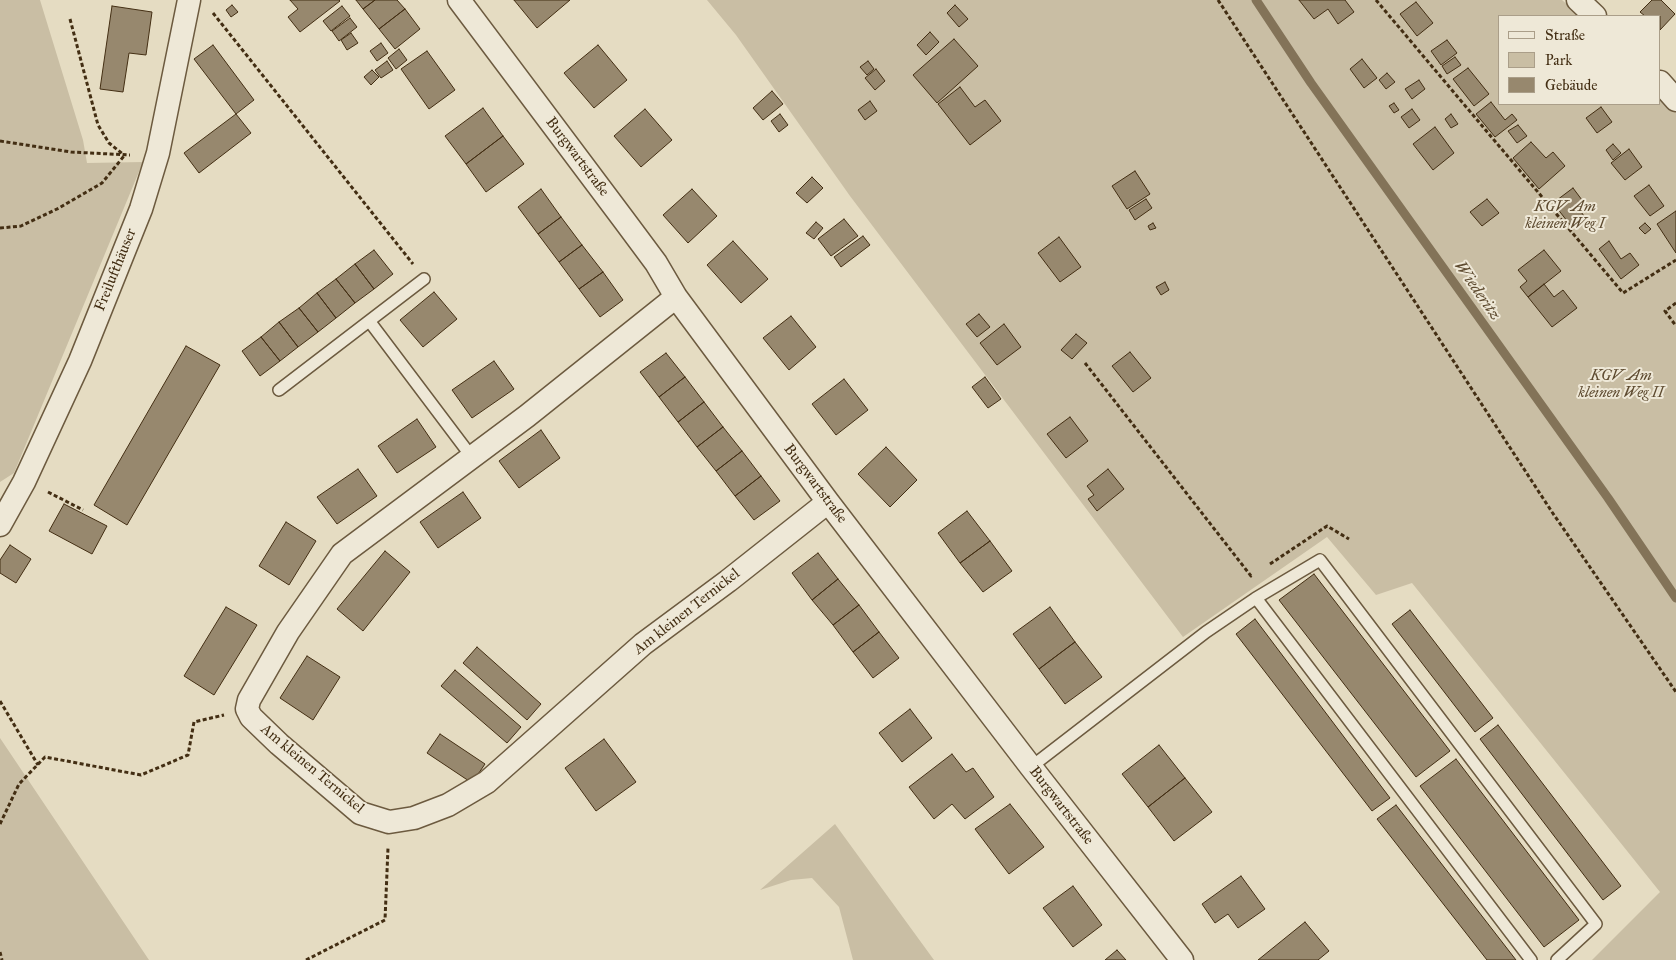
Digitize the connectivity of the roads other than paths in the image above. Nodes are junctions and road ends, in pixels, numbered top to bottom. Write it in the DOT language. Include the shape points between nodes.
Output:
graph roads {
  1 [pos="459,0"];
  2 [pos="1578,0"];
  3 [pos="199,4"];
  4 [pos="1594,15"];
  5 [pos="1661,83"];
  6 [pos="1676,100"];
  7 [pos="424,279"];
  8 [pos="676,298"];
  9 [pos="370,322"];
  10 [pos="279,390"];
  11 [pos="471,456"];
  12 [pos="828,502"];
  13 [pos="0,525"];
  14 [pos="1256,598"];
  15 [pos="1031,767"];
  16 [pos="1182,960"];
  17 [pos="1531,960"];
  18 [pos="1557,960"];
  1 -- 8 [label="street, Burgwartstraße" via="651,256"];
  2 -- 4 [label="street"];
  3 -- 13 [label="street, Freilufthäuser" via="141,209 80,361 24,482"];
  5 -- 6 [label="street"];
  7 -- 9 [label="lane"];
  8 -- 11 [label="street, Am kleinen Ternickel" via="527,416"];
  8 -- 12 [label="street, Burgwartstraße"];
  9 -- 10 [label="lane"];
  9 -- 11 [label="lane"];
  11 -- 12 [label="street, Am kleinen Ternickel" via="342,554 288,632 249,700 250,718 278,744 360,813 389,822 414,818 448,805 487,782 643,644"];
  12 -- 15 [label="street, Burgwartstraße"];
  14 -- 15 [label="lane" via="1206,632"];
  14 -- 17 [label="lane"];
  14 -- 18 [label="lane" via="1320,560 1596,924"];
  15 -- 16 [label="street, Burgwartstraße"];
}
